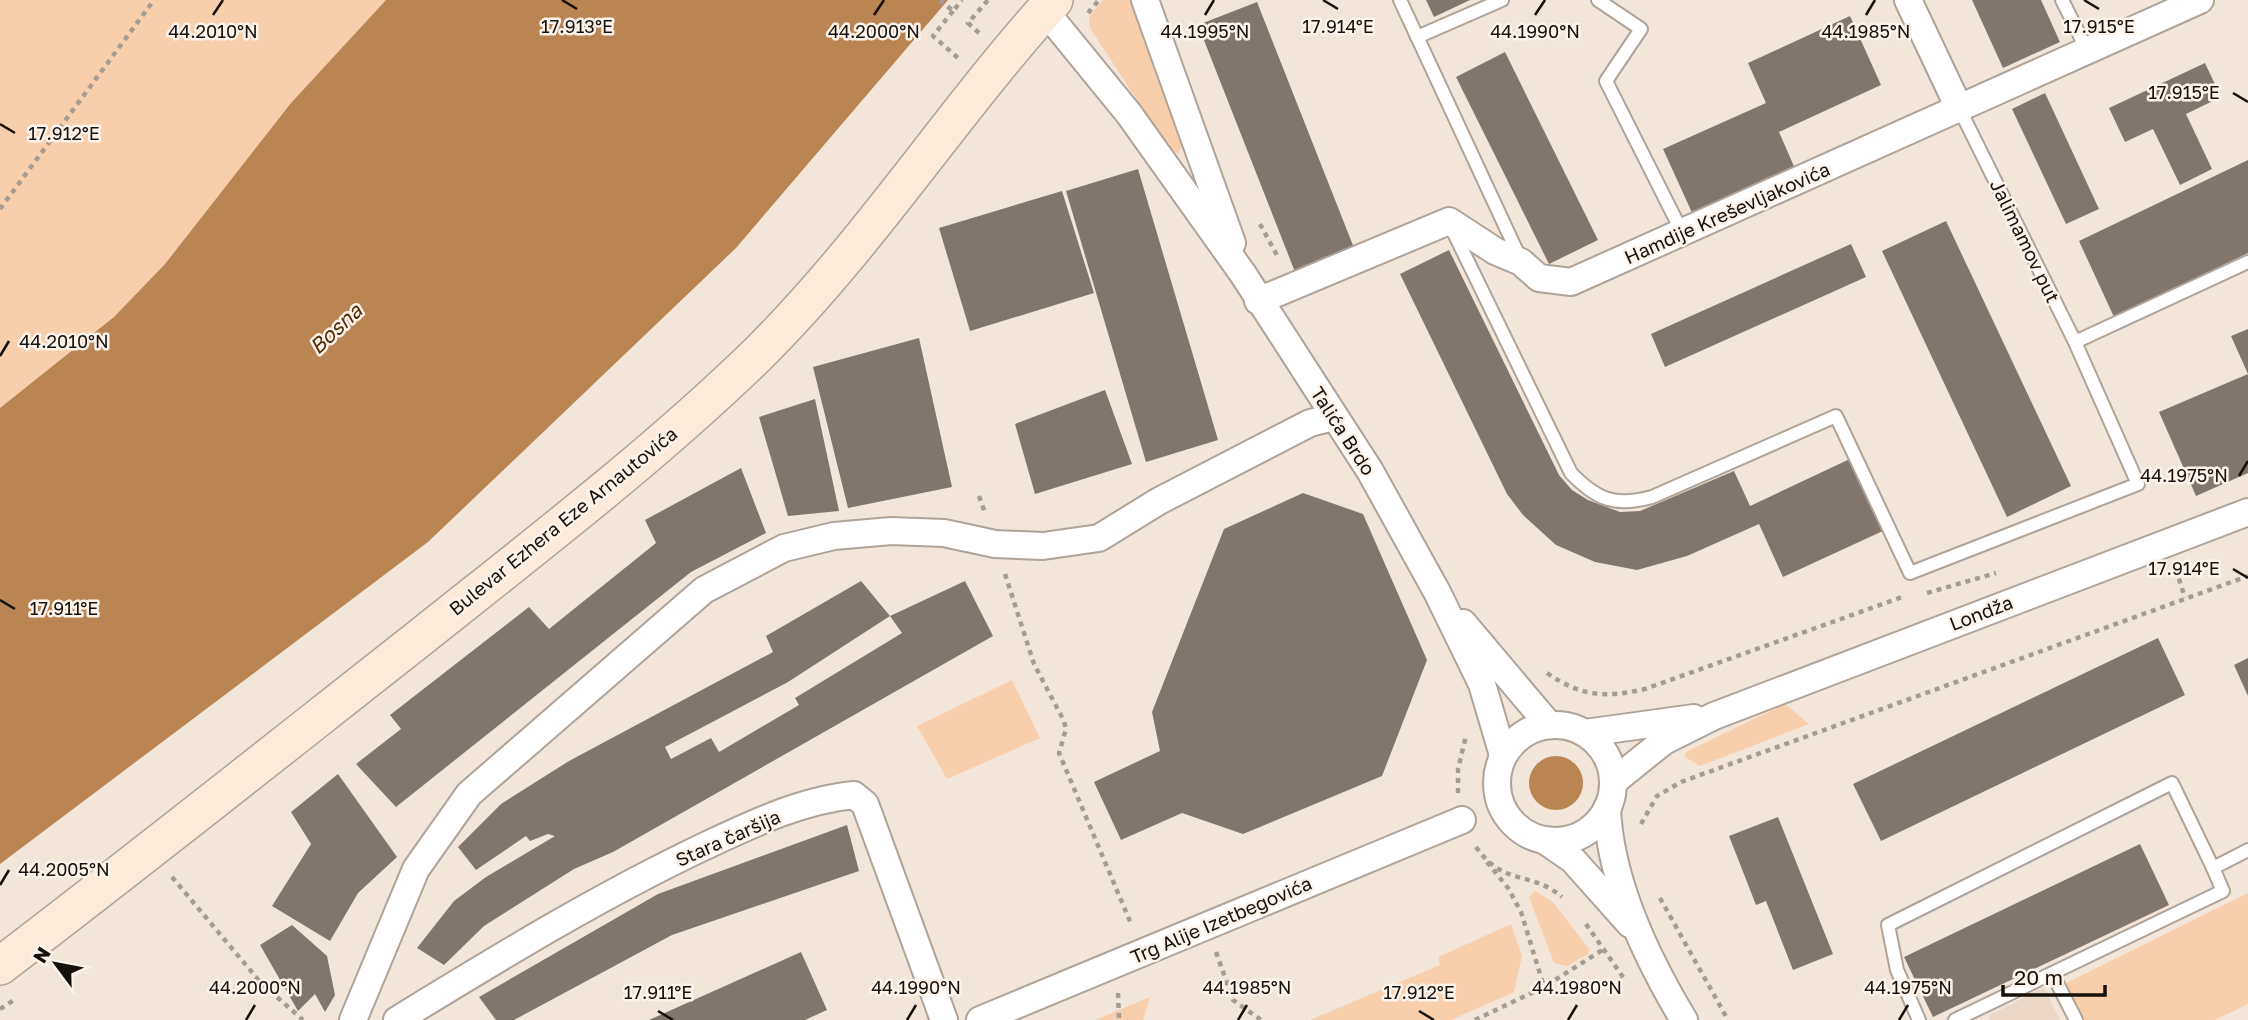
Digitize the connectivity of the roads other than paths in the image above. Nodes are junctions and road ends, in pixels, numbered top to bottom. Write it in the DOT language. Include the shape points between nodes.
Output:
graph roads {
  1 [pos="1145,0"];
  2 [pos="1400,0"];
  3 [pos="1502,0"];
  4 [pos="1598,0"];
  5 [pos="1908,0"];
  6 [pos="2062,0"];
  7 [pos="2200,0"];
  8 [pos="1050,5"];
  9 [pos="1417,37"];
  10 [pos="2087,50"];
  11 [pos="1960,110"];
  12 [pos="1449,221"];
  13 [pos="1682,232"];
  14 [pos="1521,262"];
  15 [pos="2248,262"];
  16 [pos="1244,274"];
  17 [pos="1258,301"];
  18 [pos="2075,342"];
  19 [pos="1334,417"];
  20 [pos="2248,512"];
  21 [pos="1437,592"];
  22 [pos="1714,716"];
  23 [pos="1549,725"];
  24 [pos="1585,733"];
  25 [pos="1503,755"];
  26 [pos="1613,782"];
  27 [pos="1607,808"];
  28 [pos="1462,820"];
  29 [pos="1544,840"];
  30 [pos="2248,850"];
  31 [pos="2213,868"];
  32 [pos="1640,936"];
  33 [pos="0,966"];
  34 [pos="2053,975"];
  35 [pos="352,1020"];
  36 [pos="397,1020"];
  37 [pos="944,1020"];
  38 [pos="980,1020"];
  39 [pos="1684,1020"];
  40 [pos="1919,1020"];
  41 [pos="1955,1020"];
  42 [pos="2076,1020"];
  1 -- 16 [label="street, Talića Brdo"];
  2 -- 9 [label="lane"];
  3 -- 9 [label="lane"];
  4 -- 13 [label="lane" via="1641,29 1606,81"];
  5 -- 11 [label="street, Jalimamov put"];
  6 -- 10 [label="lane"];
  7 -- 10 [label="street, Hamdije Kreševljakovića"];
  8 -- 16 [label="street, Talića Brdo"];
  8 -- 33 [label="street, Bulevar Ezhera Eze Arnautovića" via="856,247 759,353 506,570"];
  9 -- 14 [label="lane"];
  10 -- 11 [label="street, Hamdije Kreševljakovića"];
  11 -- 13 [label="street, Hamdije Kreševljakovića"];
  11 -- 18 [label="lane, Jalimamov put"];
  12 -- 14 [label="street, Hamdije Kreševljakovića"];
  12 -- 17 [label="street"];
  12 -- 18 [label="lane, Jalimamov put" via="1571,473 1587,490 1630,503 1652,497 1836,416 1910,573 2138,484"];
  13 -- 14 [label="street, Hamdije Kreševljakovića" via="1571,282 1539,278"];
  15 -- 18 [label="lane"];
  16 -- 17 [label="street, Talića Brdo"];
  17 -- 19 [label="street, Talića Brdo"];
  19 -- 21 [label="street, Talića Brdo" via="1370,471"];
  19 -- 35 [label="street" via="1310,423 1159,501 1099,538 1043,546 995,544 944,533 834,536 784,548 704,590 469,794 416,869"];
  20 -- 22 [label="street, Londža"];
  21 -- 23 [label="street, Talića Brdo"];
  21 -- 25 [label="street, Talića Brdo" via="1482,684"];
  22 -- 24 [label="street, Londža"];
  22 -- 26 [label="street, Londža" via="1664,741"];
  23 -- 24 [label="street"];
  23 -- 25 [label="street" via="1522,735"];
  24 -- 26 [label="street" via="1605,754"];
  25 -- 29 [label="street" via="1497,782 1503,808 1520,829"];
  26 -- 27 [label="street"];
  27 -- 29 [label="street" via="1581,834"];
  27 -- 32 [label="street" via="1608,841"];
  28 -- 38 [label="street, Trg Alije Izetbegovića"];
  29 -- 32 [label="street" via="1573,860"];
  30 -- 31 [label="lane"];
  31 -- 34 [label="lane" via="2223,891"];
  31 -- 40 [label="lane" via="2172,783 1888,925 1897,970"];
  32 -- 39 [label="street"];
  34 -- 41 [label="lane"];
  34 -- 42 [label="lane"];
  36 -- 37 [label="street, Stara čaršija" via="478,968 684,856 749,826 833,797 853,795 864,804"];
}
